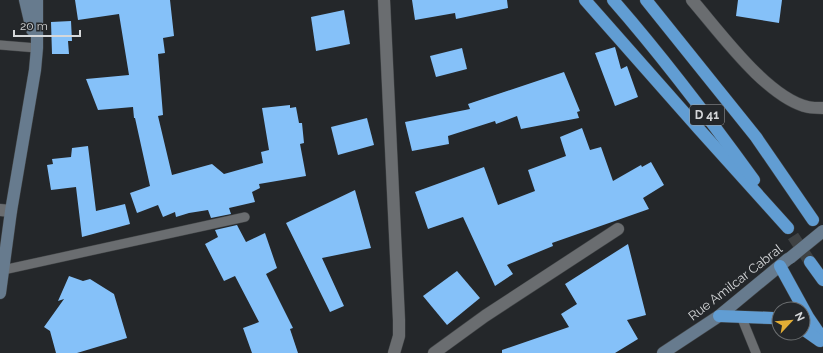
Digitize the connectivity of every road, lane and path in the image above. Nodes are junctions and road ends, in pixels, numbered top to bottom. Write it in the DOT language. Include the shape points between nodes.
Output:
graph roads {
  1 [pos="25,0"];
  2 [pos="37,0"];
  3 [pos="384,0"];
  4 [pos="585,0"];
  5 [pos="613,0"];
  6 [pos="646,0"];
  7 [pos="692,0"];
  8 [pos="0,45"];
  9 [pos="37,48"];
  10 [pos="823,108"];
  11 [pos="6,211"];
  12 [pos="245,217"];
  13 [pos="813,220"];
  14 [pos="618,229"];
  15 [pos="823,231"];
  16 [pos="810,262"];
  17 [pos="780,266"];
  18 [pos="3,270"];
  19 [pos="823,280"];
  20 [pos="0,293"];
  21 [pos="719,316"];
  22 [pos="741,316"];
  23 [pos="771,318"];
  24 [pos="811,335"];
  25 [pos="823,339"];
  26 [pos="823,343"];
  27 [pos="394,353"];
  28 [pos="434,353"];
  29 [pos="663,353"];
  30 [pos="756,353"];
  1 -- 9 [label="main road"];
  2 -- 9 [label="main road"];
  3 -- 27 [label="street" via="399,320 399,336"];
  4 -- 5 [label="highway, D 41" via="791,232 710,120 644,35"];
  6 -- 13 [label="highway, D 41" via="756,137"];
  7 -- 10 [label="street" via="773,90 807,107"];
  8 -- 9 [label="lane"];
  9 -- 11 [label="main road" via="27,117"];
  11 -- 18 [label="main road"];
  12 -- 18 [label="lane"];
  14 -- 28 [label="street" via="485,316"];
  15 -- 17 [label="main road, Rue Amilcar Cabral, bridge"];
  16 -- 19 [label="highway"];
  17 -- 21 [label="main road, Rue Amilcar Cabral"];
  17 -- 25 [label="highway"];
  18 -- 20 [label="main road"];
  21 -- 22 [label="highway"];
  21 -- 29 [label="main road, Rue Amilcar Cabral"];
  22 -- 23 [label="highway"];
  22 -- 30 [label="lane"];
  24 -- 26 [label="highway"];
}
